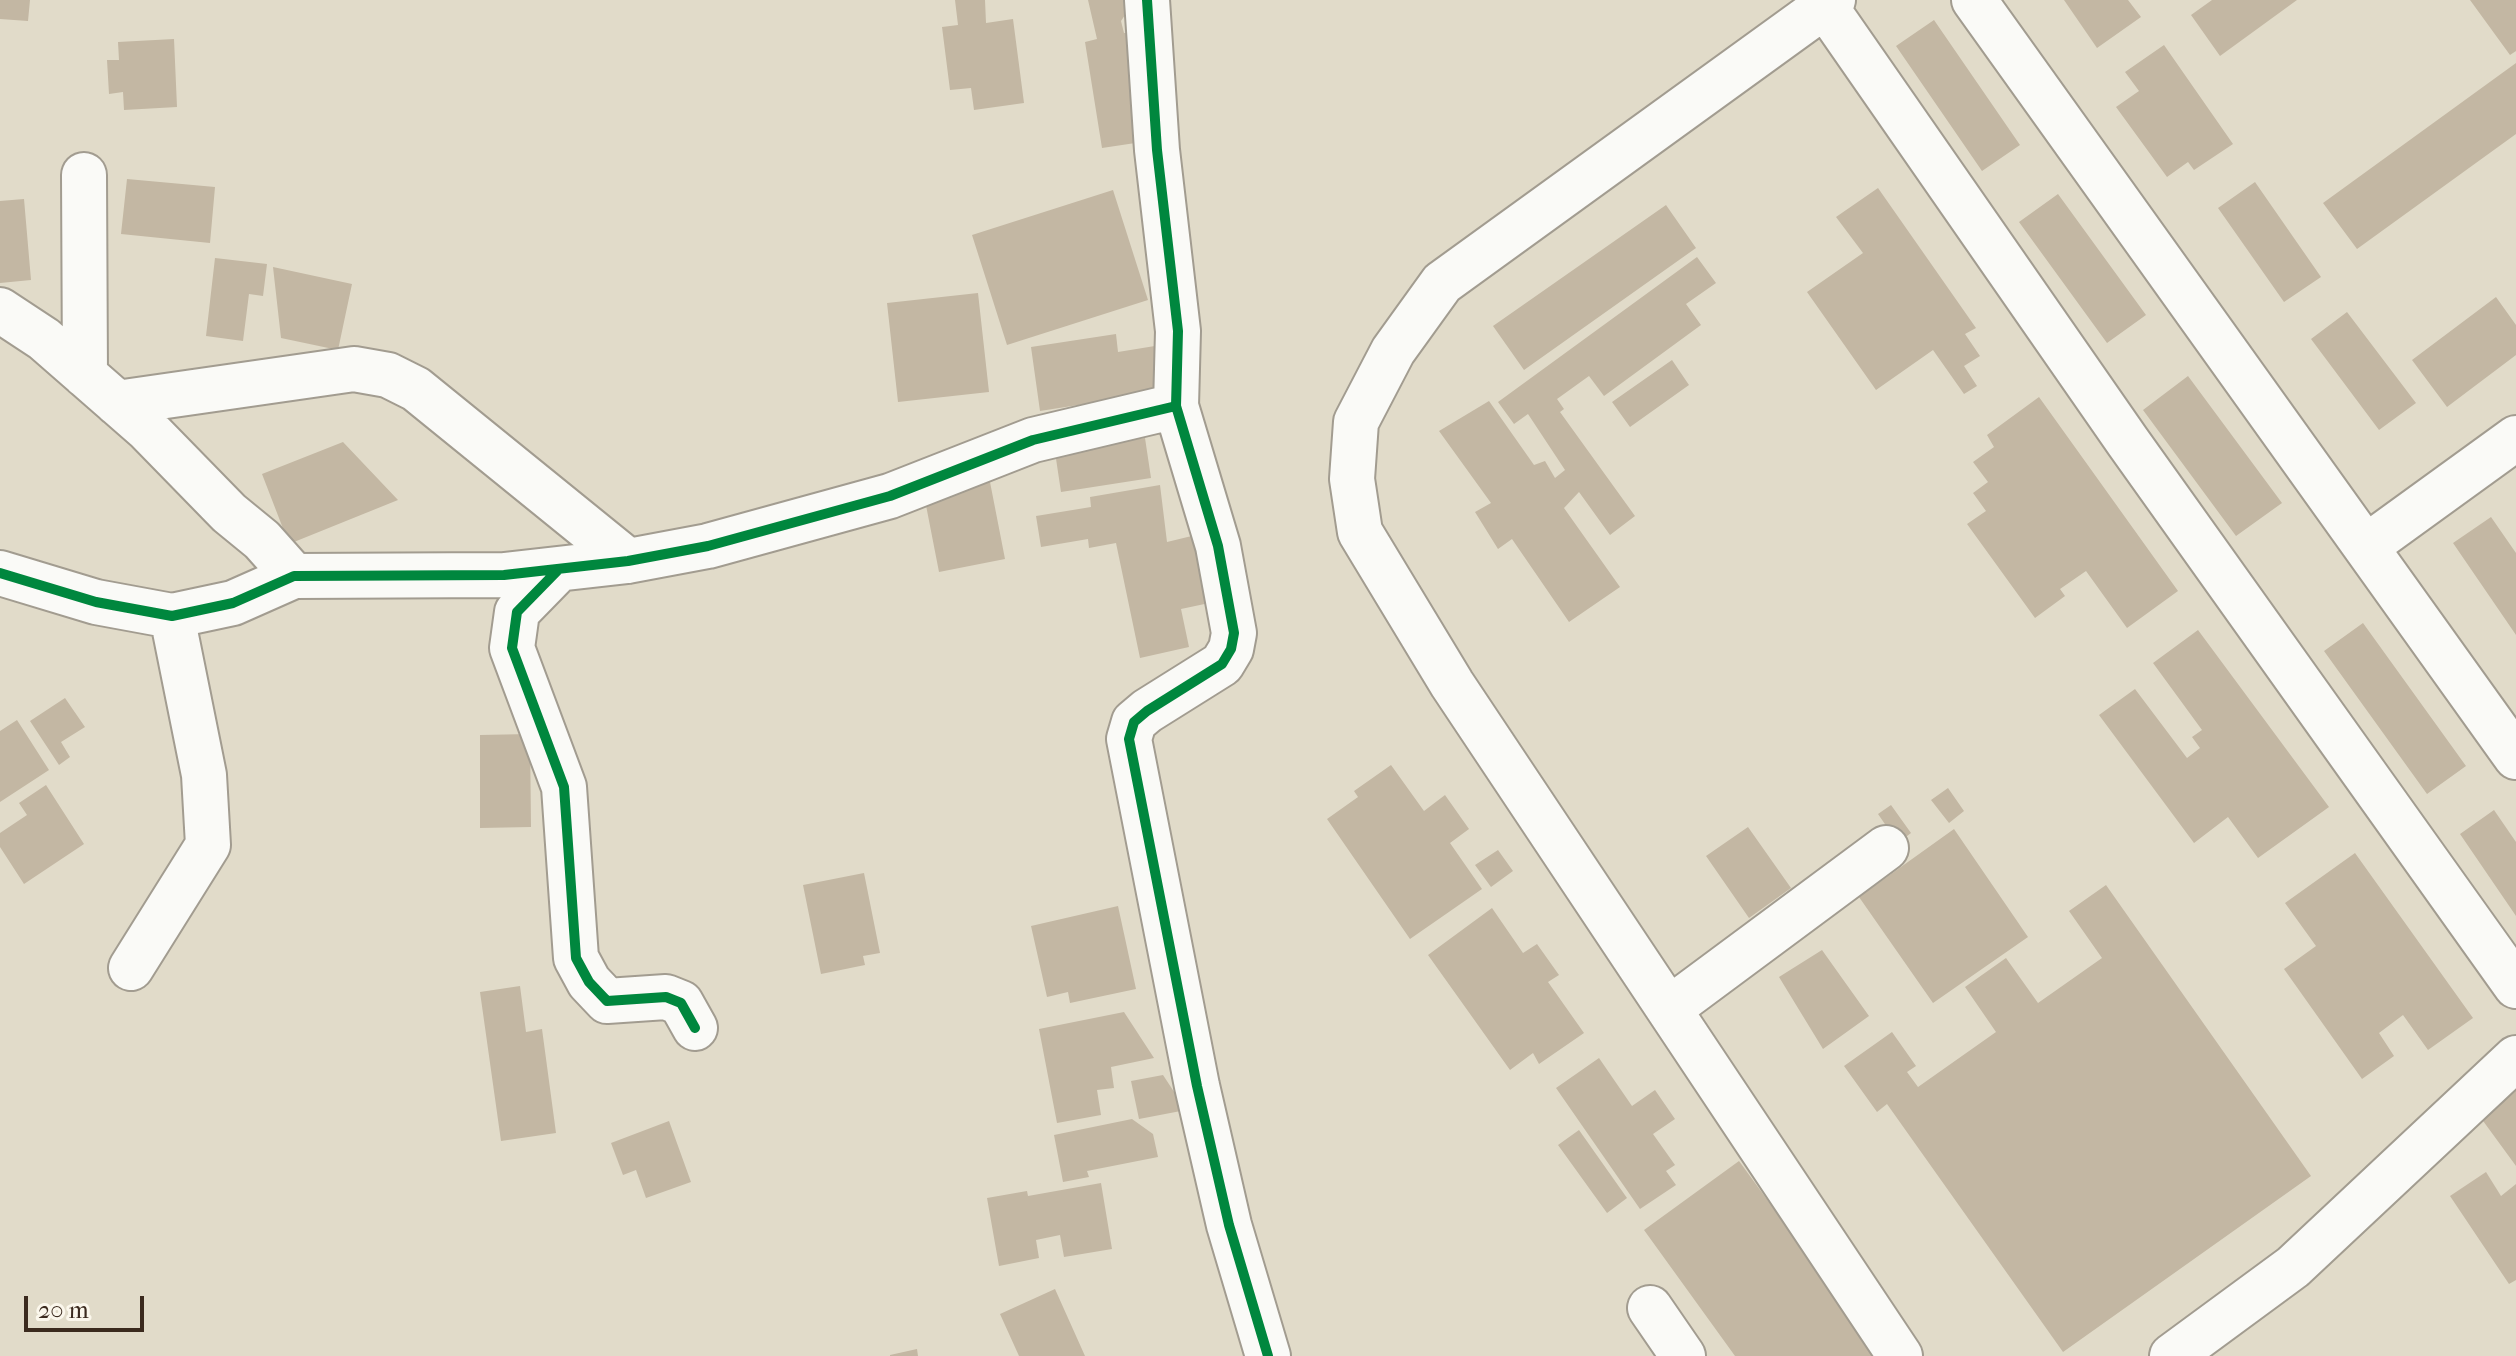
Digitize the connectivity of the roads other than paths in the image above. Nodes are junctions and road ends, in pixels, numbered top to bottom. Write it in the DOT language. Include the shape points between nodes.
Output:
graph roads {
  1 [pos="1147,0"];
  2 [pos="1974,0"];
  3 [pos="1829,3"];
  4 [pos="84,175"];
  5 [pos="0,310"];
  6 [pos="85,375"];
  7 [pos="117,403"];
  8 [pos="1176,406"];
  9 [pos="2516,438"];
  10 [pos="2367,546"];
  11 [pos="628,561"];
  12 [pos="559,569"];
  13 [pos="0,573"];
  14 [pos="294,576"];
  15 [pos="172,616"];
  16 [pos="2516,757"];
  17 [pos="1886,848"];
  18 [pos="131,968"];
  19 [pos="2516,986"];
  20 [pos="1669,1009"];
  21 [pos="695,1028"];
  22 [pos="2516,1058"];
  23 [pos="1650,1308"];
  24 [pos="1268,1356"];
  25 [pos="1683,1356"];
  26 [pos="1900,1356"];
  27 [pos="2172,1356"];
  1 -- 8 [label="street" via="1157,150 1178,331"];
  2 -- 10 [label="street"];
  3 -- 19 [label="street" via="2137,455"];
  3 -- 20 [label="street" via="1442,283 1393,351 1356,422 1352,479 1360,532 1452,684"];
  4 -- 6 [label="street"];
  5 -- 6 [label="street"];
  6 -- 7 [label="street"];
  7 -- 11 [label="street" via="354,369 388,375 416,389"];
  7 -- 14 [label="street"];
  8 -- 11 [label="street" via="1033,440 890,496 708,546"];
  8 -- 24 [label="street" via="1218,546 1234,633 1222,664 1147,711 1134,722 1129,739 1197,1086 1229,1225"];
  9 -- 10 [label="street"];
  10 -- 16 [label="street"];
  11 -- 12 [label="street"];
  12 -- 14 [label="street" via="504,575"];
  12 -- 21 [label="street" via="517,612 512,648 564,787 576,958 607,1001 666,997 681,1003"];
  13 -- 15 [label="street" via="96,602"];
  14 -- 15 [label="street" via="233,603"];
  15 -- 18 [label="street" via="204,775 208,845"];
  17 -- 20 [label="street"];
  20 -- 26 [label="street"];
  22 -- 27 [label="street" via="2293,1267"];
  23 -- 25 [label="street"];
}
